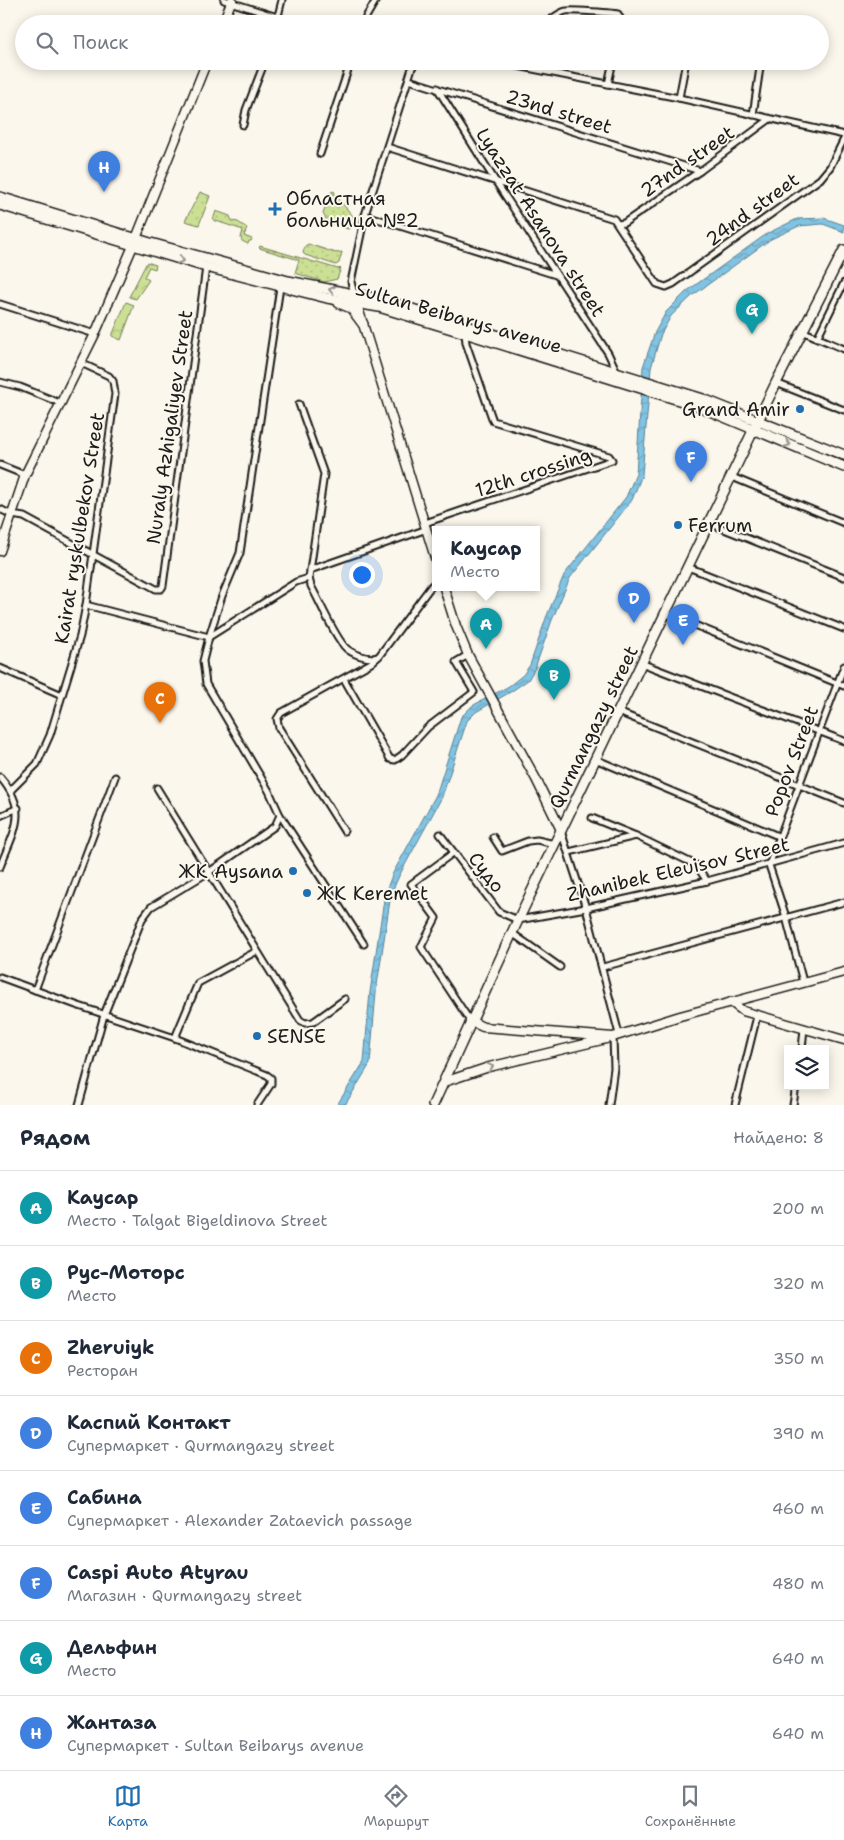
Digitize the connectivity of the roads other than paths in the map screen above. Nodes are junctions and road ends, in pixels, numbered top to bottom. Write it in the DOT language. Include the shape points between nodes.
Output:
graph roads {
  1 [pos="229,0"];
  2 [pos="282,0"];
  3 [pos="376,0"];
  4 [pos="225,15"];
  5 [pos="271,15"];
  6 [pos="282,15"];
  7 [pos="367,15"];
  8 [pos="560,15"];
  9 [pos="618,15"];
  10 [pos="203,70"];
  11 [pos="262,70"];
  12 [pos="348,70"];
  13 [pos="412,70"];
  14 [pos="549,70"];
  15 [pos="611,70"];
  16 [pos="684,70"];
  17 [pos="760,70"];
  18 [pos="409,80"];
  19 [pos="608,84"];
  20 [pos="437,88"];
  21 [pos="679,98"];
  22 [pos="753,115"];
  23 [pos="770,119"];
  24 [pos="243,125"];
  25 [pos="844,137"];
  26 [pos="387,147"];
  27 [pos="320,154"];
  28 [pos="700,171"];
  29 [pos="496,182"];
  30 [pos="0,197"];
  31 [pos="0,205"];
  32 [pos="365,215"];
  33 [pos="48,216"];
  34 [pos="618,224"];
  35 [pos="134,242"];
  36 [pos="844,250"];
  37 [pos="206,268"];
  38 [pos="557,275"];
  39 [pos="844,284"];
  40 [pos="280,288"];
  41 [pos="327,298"];
  42 [pos="355,299"];
  43 [pos="0,304"];
  44 [pos="363,324"];
  45 [pos="802,331"];
  46 [pos="466,333"];
  47 [pos="95,334"];
  48 [pos="817,338"];
  49 [pos="844,349"];
  50 [pos="81,363"];
  51 [pos="618,372"];
  52 [pos="0,382"];
  53 [pos="776,383"];
  54 [pos="60,403"];
  55 [pos="299,404"];
  56 [pos="764,409"];
  57 [pos="844,410"];
  58 [pos="745,415"];
  59 [pos="759,420"];
  60 [pos="739,424"];
  61 [pos="768,424"];
  62 [pos="754,431"];
  63 [pos="767,436"];
  64 [pos="748,444"];
  65 [pos="844,455"];
  66 [pos="0,465"];
  67 [pos="844,467"];
  68 [pos="24,475"];
  69 [pos="732,477"];
  70 [pos="0,509"];
  71 [pos="12,514"];
  72 [pos="709,523"];
  73 [pos="844,523"];
  74 [pos="426,526"];
  75 [pos="432,547"];
  76 [pos="0,552"];
  77 [pos="93,554"];
  78 [pos="688,567"];
  79 [pos="310,570"];
  80 [pos="844,577"];
  81 [pos="309,578"];
  82 [pos="432,585"];
  83 [pos="445,591"];
  84 [pos="86,605"];
  85 [pos="666,613"];
  86 [pos="844,629"];
  87 [pos="209,637"];
  88 [pos="379,656"];
  89 [pos="468,656"];
  90 [pos="642,663"];
  91 [pos="844,666"];
  92 [pos="0,668"];
  93 [pos="344,680"];
  94 [pos="837,683"];
  95 [pos="844,686"];
  96 [pos="62,695"];
  97 [pos="618,712"];
  98 [pos="818,731"];
  99 [pos="844,741"];
  100 [pos="595,759"];
  101 [pos="115,776"];
  102 [pos="0,777"];
  103 [pos="798,784"];
  104 [pos="157,788"];
  105 [pos="11,790"];
  106 [pos="844,803"];
  107 [pos="18,808"];
  108 [pos="280,815"];
  109 [pos="0,816"];
  110 [pos="592,818"];
  111 [pos="561,830"];
  112 [pos="344,831"];
  113 [pos="440,834"];
  114 [pos="636,836"];
  115 [pos="778,836"];
  116 [pos="493,837"];
  117 [pos="844,843"];
  118 [pos="555,844"];
  119 [pos="569,852"];
  120 [pos="453,853"];
  121 [pos="768,865"];
  122 [pos="0,868"];
  123 [pos="210,872"];
  124 [pos="707,881"];
  125 [pos="844,902"];
  126 [pos="586,908"];
  127 [pos="786,917"];
  128 [pos="518,920"];
  129 [pos="512,933"];
  130 [pos="364,944"];
  131 [pos="257,950"];
  132 [pos="560,967"];
  133 [pos="603,967"];
  134 [pos="844,972"];
  135 [pos="0,977"];
  136 [pos="803,982"];
  137 [pos="35,990"];
  138 [pos="345,999"];
  139 [pos="731,1002"];
  140 [pos="104,1014"];
  141 [pos="757,1016"];
  142 [pos="470,1021"];
  143 [pos="804,1028"];
  144 [pos="616,1036"];
  145 [pos="175,1038"];
  146 [pos="844,1040"];
  147 [pos="802,1045"];
  148 [pos="444,1082"];
  149 [pos="795,1090"];
  150 [pos="79,1105"];
  151 [pos="257,1105"];
  152 [pos="432,1105"];
  153 [pos="609,1105"];
  154 [pos="735,1105"];
  155 [pos="793,1105"];
  1 -- 4 [label="street"];
  1 -- 5 [label="street"];
  2 -- 6 [label="street"];
  3 -- 7 [label="street"];
  8 -- 9 [label="street" via="566,11 615,12"];
  10 -- 35 [label="street"];
  11 -- 24 [label="street"];
  12 -- 27 [label="street"];
  13 -- 18 [label="street"];
  14 -- 19 [label="street"];
  15 -- 19 [label="street"];
  16 -- 21 [label="street"];
  17 -- 22 [label="street"];
  18 -- 20 [label="street, 23nd street"];
  18 -- 26 [label="street"];
  19 -- 21 [label="street"];
  20 -- 28 [label="street, 23nd street"];
  20 -- 29 [label="street, Lyazzat Asanova street"];
  21 -- 22 [label="street"];
  22 -- 23 [label="street"];
  23 -- 25 [label="street"];
  23 -- 28 [label="street, 27nd street"];
  25 -- 34 [label="street, 24nd street" via="820,179 666,287 657,284"];
  26 -- 29 [label="street"];
  26 -- 32 [label="street"];
  28 -- 34 [label="street, 27nd street"];
  29 -- 34 [label="street" via="614,219"];
  29 -- 38 [label="street, Lyazzat Asanova street"];
  30 -- 33 [label="main road, Sultan Beibarys avenue"];
  31 -- 33 [label="main road, Sultan Beibarys avenue"];
  32 -- 38 [label="street"];
  32 -- 42 [label="street" via="351,282"];
  33 -- 35 [label="main road, Sultan Beibarys avenue"];
  35 -- 37 [label="main road, Sultan Beibarys avenue, one-way"];
  42 -- 35 [label="main road, Sultan Beibarys avenue, one-way"];
  35 -- 47 [label="street"];
  36 -- 45 [label="main road, Qurmangazy street"];
  37 -- 40 [label="main road, Sultan Beibarys avenue"];
  37 -- 77 [label="street, Nuraly Azhigaliyev Street" via="161,589"];
  38 -- 51 [label="street, Lyazzat Asanova street"];
  39 -- 48 [label="street"];
  40 -- 41 [label="main road, Sultan Beibarys avenue"];
  40 -- 87 [label="street" via="240,553"];
  41 -- 42 [label="main road, Sultan Beibarys avenue"];
  41 -- 44 [label="main road" via="351,308"];
  42 -- 44 [label="street"];
  42 -- 46 [label="main road, Sultan Beibarys avenue"];
  42 -- 51 [label="main road, Sultan Beibarys avenue" via="383,300"];
  43 -- 47 [label="street"];
  44 -- 74 [label="street"];
  45 -- 48 [label="street"];
  45 -- 53 [label="main road, Qurmangazy street"];
  46 -- 60 [label="main road, Sultan Beibarys avenue" via="698,406"];
  46 -- 74 [label="street, 12th crossing" via="466,343 493,421 609,456 612,460"];
  47 -- 50 [label="street"];
  48 -- 49 [label="street"];
  50 -- 54 [label="street"];
  50 -- 77 [label="street, Kairat ryskulbekov Street" via="109,376 115,394"];
  51 -- 58 [label="main road, Sultan Beibarys avenue"];
  52 -- 54 [label="street"];
  53 -- 56 [label="main road, Qurmangazy street"];
  53 -- 57 [label="street"];
  54 -- 68 [label="street"];
  55 -- 79 [label="street" via="324,474"];
  56 -- 58 [label="main road" via="756,415"];
  56 -- 59 [label="main road, Qurmangazy street"];
  56 -- 61 [label="main road"];
  58 -- 59 [label="main road, Sultan Beibarys avenue"];
  59 -- 61 [label="main road, Sultan Beibarys avenue"];
  59 -- 62 [label="main road, Qurmangazy street"];
  60 -- 62 [label="main road, Sultan Beibarys avenue"];
  60 -- 64 [label="main road" via="747,434"];
  61 -- 65 [label="main road, Sultan Beibarys avenue"];
  62 -- 63 [label="main road, Sultan Beibarys avenue"];
  62 -- 64 [label="main road, Qurmangazy street"];
  63 -- 64 [label="main road" via="756,436"];
  63 -- 67 [label="main road, Sultan Beibarys avenue, one-way"];
  64 -- 69 [label="main road, Qurmangazy street"];
  66 -- 68 [label="street"];
  68 -- 71 [label="street"];
  69 -- 72 [label="main road, Qurmangazy street"];
  69 -- 73 [label="street"];
  70 -- 71 [label="street"];
  71 -- 76 [label="street"];
  71 -- 77 [label="street" via="24,517"];
  72 -- 78 [label="main road, Qurmangazy street"];
  72 -- 80 [label="street"];
  74 -- 75 [label="street"];
  74 -- 79 [label="street"];
  77 -- 84 [label="street, Kairat ryskulbekov Street"];
  78 -- 85 [label="main road, Qurmangazy street"];
  78 -- 86 [label="street"];
  79 -- 81 [label="street"];
  81 -- 87 [label="street" via="296,582"];
  81 -- 88 [label="street" via="347,650 372,659"];
  82 -- 88 [label="street"];
  83 -- 89 [label="street"];
  84 -- 87 [label="street"];
  84 -- 96 [label="street, Kairat ryskulbekov Street"];
  85 -- 90 [label="main road, Qurmangazy street"];
  85 -- 94 [label="street"];
  87 -- 108 [label="street" via="203,662 206,684"];
  88 -- 93 [label="street"];
  89 -- 93 [label="street" via="456,662 474,692 428,727 395,760 390,759"];
  89 -- 111 [label="street"];
  90 -- 97 [label="main road, Qurmangazy street"];
  90 -- 98 [label="street"];
  91 -- 94 [label="street, Popov Street"];
  92 -- 96 [label="street"];
  93 -- 112 [label="street" via="281,713 277,719 278,728"];
  94 -- 95 [label="street"];
  94 -- 98 [label="street, Popov Street"];
  96 -- 105 [label="street, Kairat ryskulbekov Street" via="37,764"];
  97 -- 100 [label="main road, Qurmangazy street"];
  97 -- 103 [label="street"];
  98 -- 99 [label="street"];
  98 -- 103 [label="street, Popov Street"];
  100 -- 111 [label="main road, Qurmangazy street"];
  100 -- 115 [label="street"];
  101 -- 137 [label="street"];
  102 -- 105 [label="street"];
  103 -- 106 [label="street"];
  103 -- 115 [label="street, Popov Street"];
  104 -- 123 [label="street"];
  105 -- 107 [label="street"];
  107 -- 109 [label="street"];
  107 -- 122 [label="street" via="18,819"];
  108 -- 123 [label="street" via="276,826"];
  108 -- 130 [label="street"];
  110 -- 114 [label="street"];
  111 -- 118 [label="main road, Qurmangazy street"];
  111 -- 119 [label="street"];
  113 -- 120 [label="street, Судо"];
  114 -- 119 [label="street"];
  114 -- 124 [label="street" via="696,865"];
  115 -- 121 [label="street, Popov Street"];
  116 -- 118 [label="street" via="502,851 528,841"];
  117 -- 121 [label="street, Zhanibek Eleuisov Street"];
  118 -- 128 [label="main road, Qurmangazy street"];
  119 -- 126 [label="street"];
  120 -- 128 [label="street, Судо" via="499,912"];
  120 -- 142 [label="street" via="411,884 436,918 421,947"];
  121 -- 124 [label="street, Zhanibek Eleuisov Street"];
  121 -- 127 [label="street"];
  123 -- 131 [label="street"];
  123 -- 140 [label="street" via="151,908 142,919"];
  124 -- 126 [label="street, Zhanibek Eleuisov Street"];
  125 -- 127 [label="street"];
  126 -- 128 [label="street, Zhanibek Eleuisov Street"];
  126 -- 133 [label="street"];
  127 -- 133 [label="street"];
  127 -- 136 [label="street"];
  128 -- 129 [label="main road, Qurmangazy street"];
  129 -- 132 [label="street"];
  129 -- 142 [label="main road, Qurmangazy street"];
  131 -- 138 [label="street" via="300,1020 305,1023 313,1022"];
  131 -- 145 [label="street" via="198,983"];
  133 -- 144 [label="street"];
  134 -- 136 [label="street"];
  135 -- 137 [label="street"];
  136 -- 139 [label="street"];
  137 -- 140 [label="street"];
  139 -- 141 [label="street"];
  139 -- 144 [label="street"];
  140 -- 145 [label="street"];
  140 -- 150 [label="street"];
  141 -- 143 [label="street"];
  141 -- 154 [label="street"];
  142 -- 144 [label="street" via="483,1027"];
  142 -- 148 [label="main road, Qurmangazy street"];
  143 -- 146 [label="street"];
  143 -- 147 [label="street"];
  148 -- 144 [label="street, one-way" via="489,1067"];
  144 -- 153 [label="street"];
  145 -- 151 [label="street" via="268,1075 271,1084"];
  148 -- 152 [label="main road, Qurmangazy street"];
  149 -- 155 [label="street"];
}
